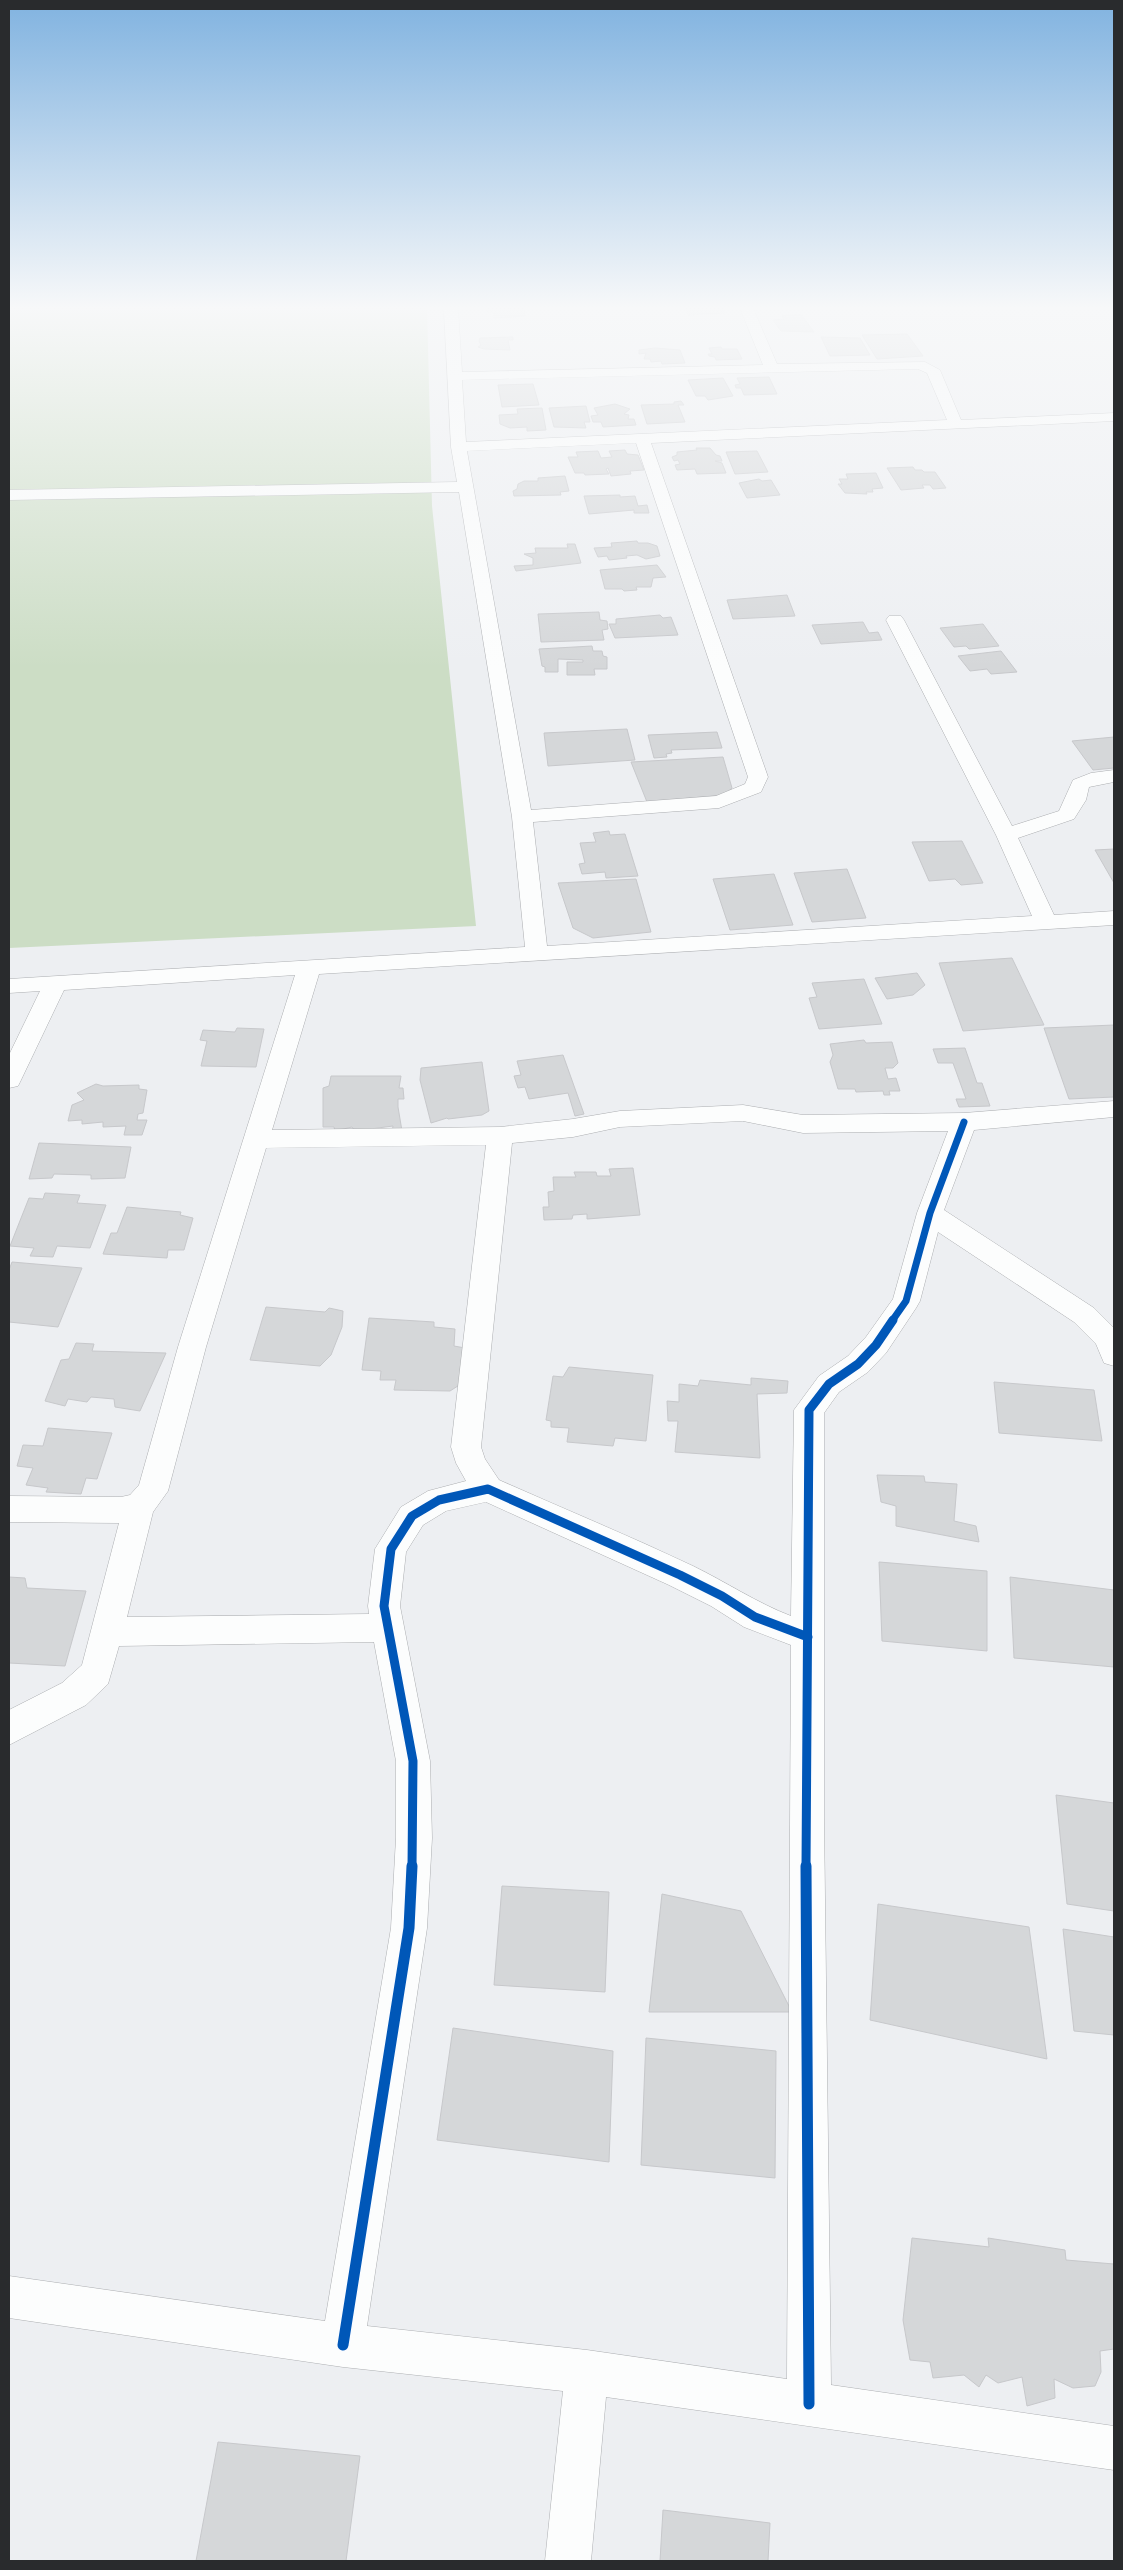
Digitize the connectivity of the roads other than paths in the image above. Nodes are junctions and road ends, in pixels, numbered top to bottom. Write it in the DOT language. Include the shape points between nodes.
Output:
graph roads {
  1 [pos="458,428"];
  2 [pos="868,428"];
  3 [pos="642,438"];
  4 [pos="459,448"];
  5 [pos="466,487"];
  6 [pos="9,495"];
  7 [pos="895,620"];
  8 [pos="1114,776"];
  9 [pos="522,817"];
  10 [pos="1006,835"];
  11 [pos="1114,918"];
  12 [pos="1046,922"];
  13 [pos="537,954"];
  14 [pos="309,968"];
  15 [pos="55,984"];
  16 [pos="9,986"];
  17 [pos="9,1080"];
  18 [pos="1114,1109"];
  19 [pos="964,1122"];
  20 [pos="500,1136"];
  21 [pos="256,1139"];
  22 [pos="930,1213"];
  23 [pos="1114,1355"];
  24 [pos="488,1489"];
  25 [pos="140,1506"];
  26 [pos="9,1509"];
  27 [pos="388,1628"];
  28 [pos="108,1632"];
  29 [pos="808,1637"];
  30 [pos="9,1729"];
  31 [pos="9,2297"];
  32 [pos="343,2345"];
  33 [pos="587,2372"];
  34 [pos="809,2404"];
  35 [pos="1114,2448"];
  36 [pos="568,2561"];
  1 -- 4 [label="street"];
  2 -- 3 [label="street"];
  3 -- 4 [label="street"];
  3 -- 9 [label="street" via="758,777 754,788 719,802"];
  4 -- 5 [label="street"];
  5 -- 6 [label="street"];
  5 -- 9 [label="street"];
  7 -- 10 [label="street"];
  8 -- 10 [label="street" via="1080,784 1067,815"];
  9 -- 13 [label="street"];
  10 -- 12 [label="street"];
  11 -- 12 [label="street"];
  12 -- 13 [label="street"];
  13 -- 14 [label="street"];
  14 -- 15 [label="street"];
  14 -- 21 [label="street"];
  15 -- 16 [label="street"];
  15 -- 17 [label="street"];
  18 -- 19 [label="street"];
  19 -- 20 [label="street" via="803,1124 742,1113 620,1119"];
  19 -- 22 [label="street"];
  20 -- 21 [label="street"];
  20 -- 24 [label="street" via="466,1446 471,1463"];
  21 -- 25 [label="street" via="192,1347 153,1491"];
  22 -- 23 [label="street" via="1084,1315 1108,1339"];
  22 -- 29 [label="street" via="906,1302 876,1345 858,1364 829,1384 809,1410"];
  24 -- 27 [label="street" via="439,1500 412,1516 392,1549 384,1606"];
  24 -- 29 [label="street" via="680,1575 755,1617"];
  25 -- 26 [label="street" via="121,1510"];
  25 -- 28 [label="street"];
  27 -- 28 [label="street"];
  27 -- 32 [label="street" via="413,1760 414,1838 408,1928"];
  28 -- 30 [label="street" via="96,1673 74,1694"];
  29 -- 34 [label="street"];
  31 -- 32 [label="street"];
  32 -- 33 [label="street"];
  33 -- 34 [label="street"];
  33 -- 36 [label="street"];
  34 -- 35 [label="street"];
}
